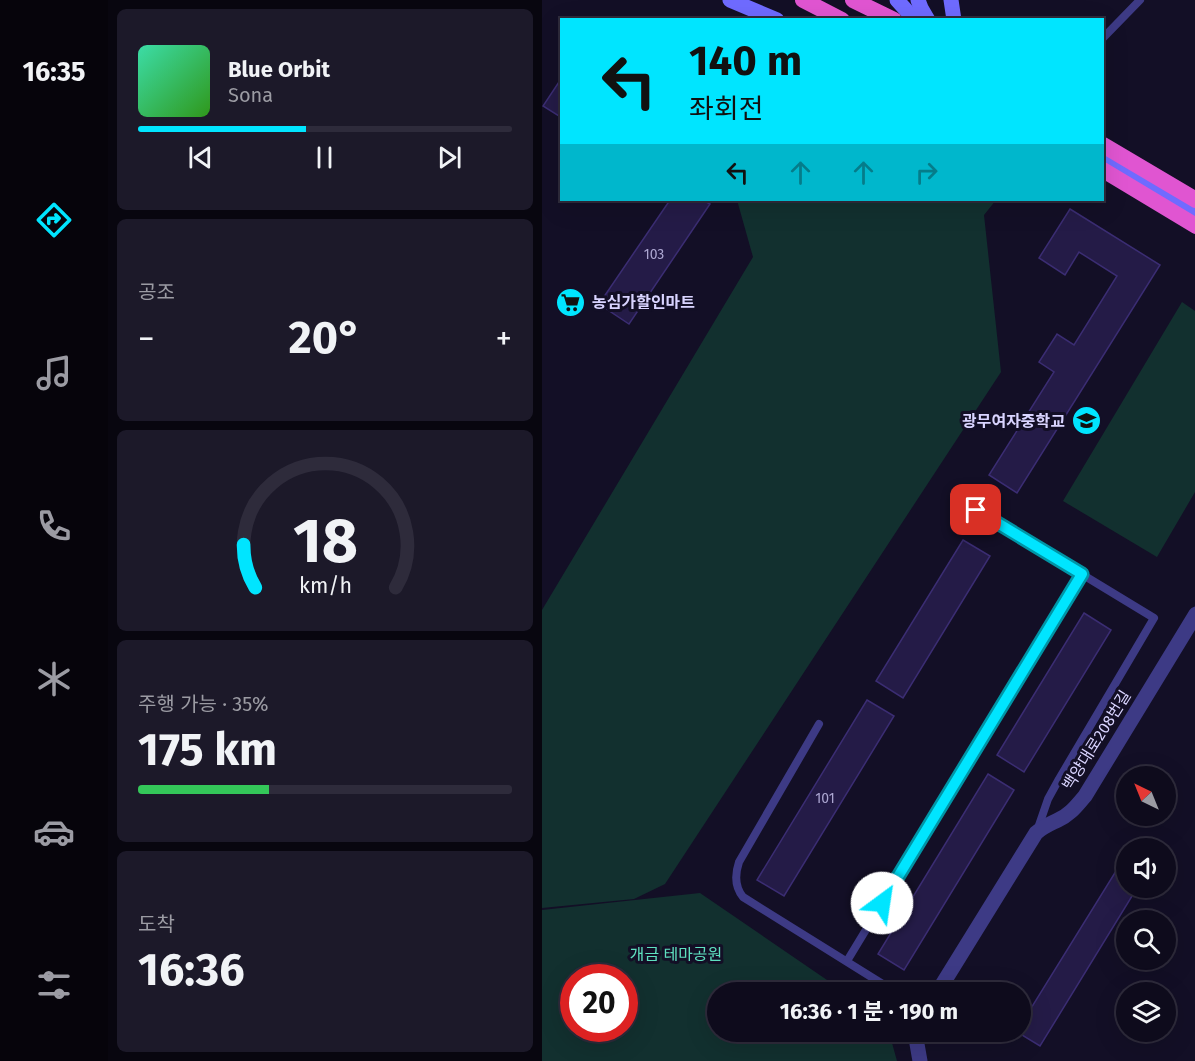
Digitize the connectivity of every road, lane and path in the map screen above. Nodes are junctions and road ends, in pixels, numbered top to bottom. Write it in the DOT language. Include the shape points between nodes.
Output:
graph roads {
  1 [pos="730,0"];
  2 [pos="803,0"];
  3 [pos="853,0"];
  4 [pos="897,0"];
  5 [pos="918,0"];
  6 [pos="951,0"];
  7 [pos="1140,0"];
  8 [pos="772,18"];
  9 [pos="838,18"];
  10 [pos="890,18"];
  11 [pos="913,18"];
  12 [pos="927,18"];
  13 [pos="954,18"];
  14 [pos="1104,37"];
  15 [pos="1104,146"];
  16 [pos="1104,156"];
  17 [pos="1104,171"];
  18 [pos="1196,200"];
  19 [pos="1196,212"];
  20 [pos="1196,226"];
  21 [pos="976,510"];
  22 [pos="1082,574"];
  23 [pos="1196,614"];
  24 [pos="819,724"];
  25 [pos="1036,833"];
  26 [pos="846,961"];
  27 [pos="879,982"];
  28 [pos="944,982"];
  29 [pos="917,1042"];
  30 [pos="920,1061"];
  1 -- 8 [label="main road"];
  2 -- 9 [label="highway"];
  3 -- 10 [label="highway"];
  4 -- 11 [label="main road"];
  5 -- 12 [label="main road"];
  6 -- 13 [label="main road"];
  7 -- 14 [label="lane"];
  15 -- 18 [label="highway"];
  16 -- 19 [label="main road"];
  17 -- 20 [label="highway"];
  21 -- 22 [label="lane"];
  22 -- 25 [label="lane" via="1154,618 1048,799"];
  22 -- 26 [label="lane"];
  23 -- 25 [label="street, 백양대로208번길" via="1085,796 1060,820 1046,824"];
  24 -- 26 [label="lane" via="739,862 736,882 743,897"];
  25 -- 28 [label="street, 백양대로208번길"];
  26 -- 27 [label="lane"];
  29 -- 30 [label="street"];
}
